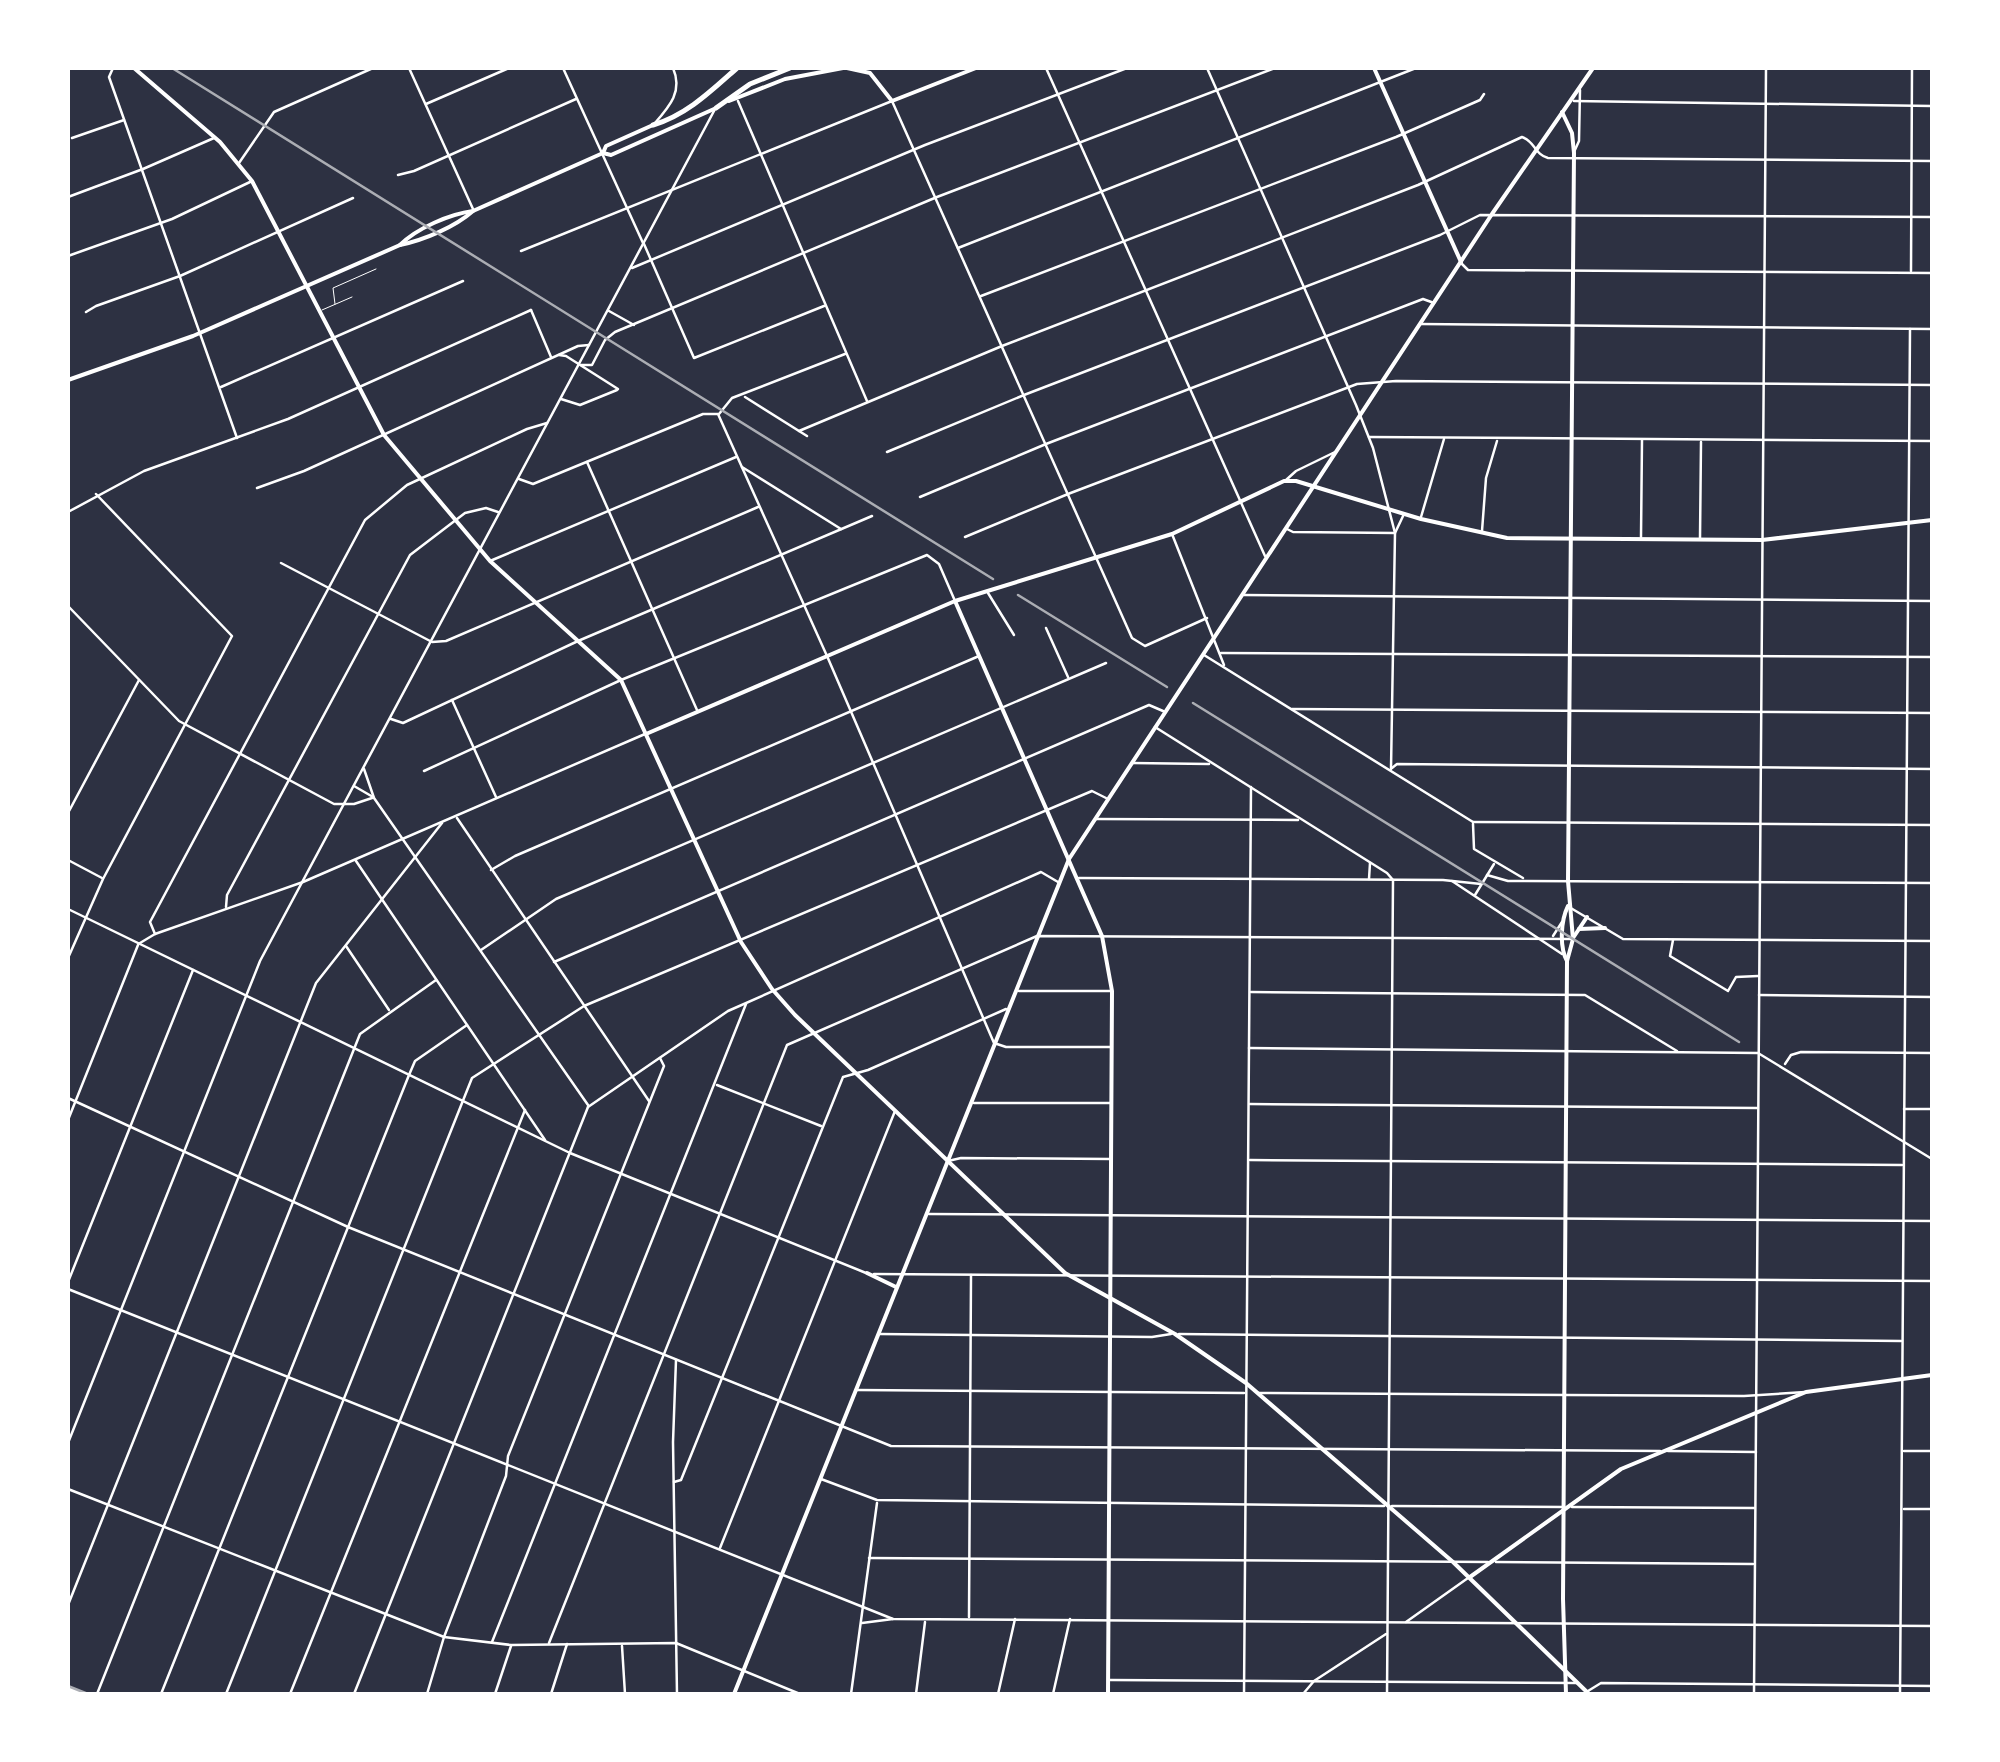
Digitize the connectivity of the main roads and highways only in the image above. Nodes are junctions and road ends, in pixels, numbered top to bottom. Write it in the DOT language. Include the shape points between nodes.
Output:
graph roads {
  1 [pos="134,68"];
  2 [pos="737,68"];
  3 [pos="790,68"];
  4 [pos="845,68"];
  5 [pos="976,68"];
  6 [pos="1374,68"];
  7 [pos="1593,68"];
  8 [pos="716,108"];
  9 [pos="1562,112"];
  10 [pos="653,124"];
  11 [pos="602,153"];
  12 [pos="1461,262"];
  13 [pos="306,285"];
  14 [pos="68,380"];
  15 [pos="1314,486"];
  16 [pos="1932,520"];
  17 [pos="1570,538"];
  18 [pos="955,601"];
  19 [pos="646,734"];
  20 [pos="1069,859"];
  21 [pos="1568,906"];
  22 [pos="1587,917"];
  23 [pos="1604,928"];
  24 [pos="1579,930"];
  25 [pos="1572,939"];
  26 [pos="1565,958"];
  27 [pos="947,1162"];
  28 [pos="867,1273"];
  29 [pos="896,1287"];
  30 [pos="1111,1301"];
  31 [pos="1932,1375"];
  32 [pos="1564,1507"];
  33 [pos="1470,1577"];
  34 [pos="1565,1671"];
  35 [pos="68,1688"];
  36 [pos="82,1694"];
  37 [pos="734,1694"];
  38 [pos="1108,1694"];
  39 [pos="1566,1694"];
  40 [pos="1588,1694"];
  1 -- 13 [label="main road" via="238,163"];
  2 -- 10 [label="highway" via="694,104"];
  3 -- 8 [label="highway"];
  4 -- 5 [label="main road" via="870,74 892,100"];
  4 -- 8 [label="main road" via="785,79"];
  6 -- 12 [label="main road"];
  7 -- 9 [label="main road"];
  8 -- 11 [label="main road" via="611,155"];
  9 -- 12 [label="main road"];
  9 -- 17 [label="main road" via="1574,156"];
  10 -- 11 [label="main road"];
  11 -- 13 [label="main road"];
  12 -- 15 [label="main road"];
  13 -- 14 [label="main road" via="200,334"];
  13 -- 19 [label="main road" via="384,435 490,561 621,680"];
  15 -- 17 [label="main road" via="1482,533"];
  15 -- 18 [label="main road" via="1284,481 1172,534"];
  15 -- 20 [label="main road"];
  16 -- 17 [label="main road" via="1762,540"];
  17 -- 21 [label="main road"];
  18 -- 19 [label="main road"];
  18 -- 20 [label="main road"];
  19 -- 27 [label="main road" via="741,942 772,989"];
  20 -- 27 [label="main road"];
  20 -- 30 [label="main road" via="1102,936 1112,992"];
  21 -- 25 [label="main road"];
  21 -- 26 [label="main road"];
  22 -- 24 [label="main road"];
  23 -- 24 [label="main road"];
  24 -- 25 [label="main road"];
  25 -- 26 [label="main road"];
  26 -- 32 [label="main road"];
  27 -- 29 [label="main road"];
  27 -- 30 [label="main road" via="1065,1274"];
  28 -- 29 [label="main road"];
  29 -- 37 [label="main road"];
  30 -- 33 [label="main road" via="1175,1334 1258,1393"];
  30 -- 38 [label="main road"];
  31 -- 32 [label="main road" via="1806,1392 1621,1469"];
  32 -- 33 [label="main road"];
  32 -- 34 [label="main road"];
  33 -- 34 [label="main road"];
  34 -- 39 [label="main road"];
  34 -- 40 [label="main road"];
  35 -- 36 [label="main road"];
}
